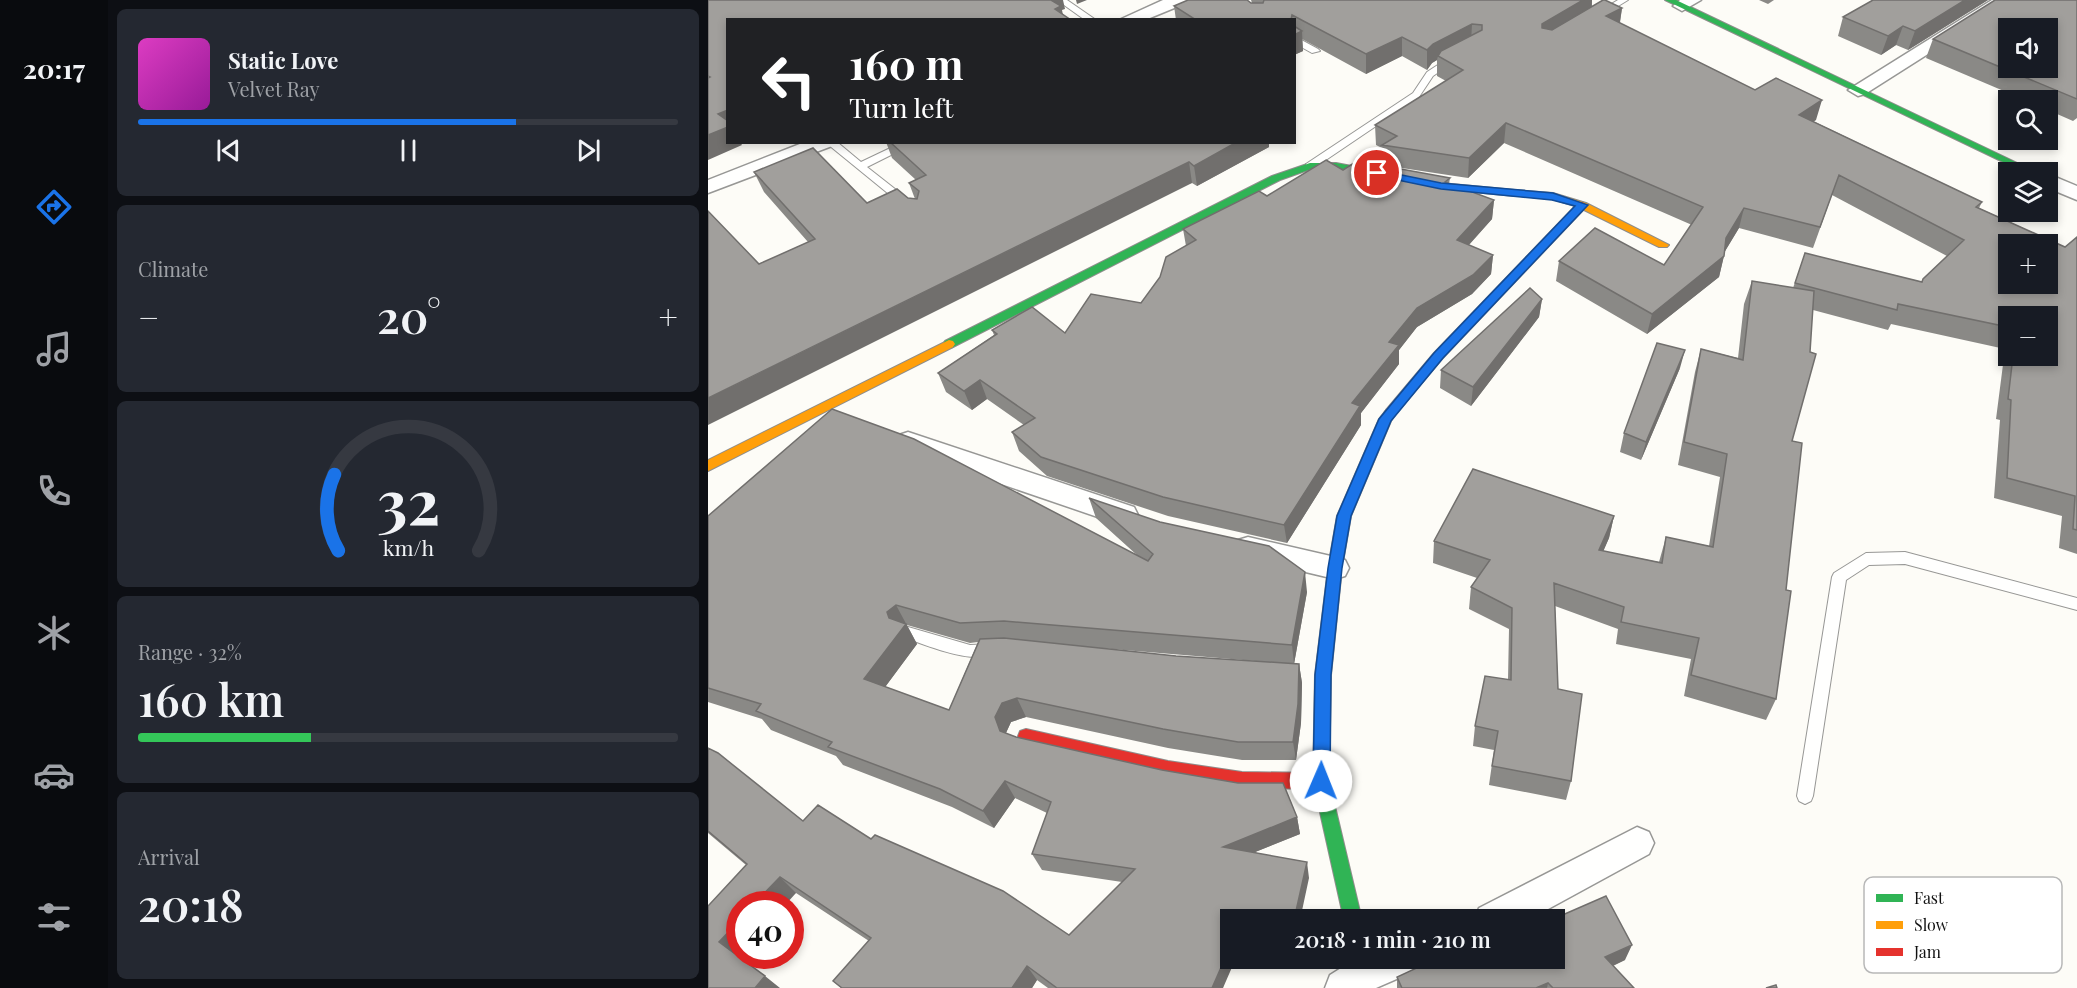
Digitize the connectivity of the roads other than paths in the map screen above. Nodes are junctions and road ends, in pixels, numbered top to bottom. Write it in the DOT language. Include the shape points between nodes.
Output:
graph roads {
  1 [pos="1061,0"];
  2 [pos="1178,0"];
  3 [pos="1624,0"];
  4 [pos="2004,0"];
  5 [pos="1681,2"];
  6 [pos="1594,17"];
  7 [pos="1089,18"];
  8 [pos="1133,18"];
  9 [pos="1296,40"];
  10 [pos="1315,51"];
  11 [pos="1465,52"];
  12 [pos="1858,90"];
  13 [pos="820,144"];
  14 [pos="832,144"];
  15 [pos="908,144"];
  16 [pos="2010,162"];
  17 [pos="860,166"];
  18 [pos="1310,166"];
  19 [pos="2058,185"];
  20 [pos="708,187"];
  21 [pos="2077,194"];
  22 [pos="1582,205"];
  23 [pos="912,208"];
  24 [pos="1663,245"];
  25 [pos="822,408"];
  26 [pos="852,421"];
  27 [pos="883,434"];
  28 [pos="708,466"];
  29 [pos="1144,521"];
  30 [pos="1222,542"];
  31 [pos="1335,568"];
  32 [pos="2077,604"];
  33 [pos="908,633"];
  34 [pos="1002,649"];
  35 [pos="1026,736"];
  36 [pos="1321,781"];
  37 [pos="1805,796"];
  38 [pos="1637,843"];
  39 [pos="1350,909"];
  40 [pos="1512,909"];
  41 [pos="1378,969"];
  42 [pos="1360,977"];
  1 -- 7 [label="lane"];
  2 -- 8 [label="street"];
  3 -- 6 [label="lane"];
  4 -- 12 [label="street"];
  5 -- 12 [label="street"];
  9 -- 10 [label="lane"];
  11 -- 18 [label="lane" via="1436,67 1416,95"];
  12 -- 16 [label="street"];
  13 -- 20 [label="street"];
  14 -- 17 [label="lane"];
  15 -- 17 [label="lane"];
  17 -- 23 [label="lane"];
  18 -- 22 [label="street" via="1336,166 1441,186 1553,196"];
  18 -- 25 [label="street" via="1276,178"];
  19 -- 21 [label="street"];
  22 -- 24 [label="street"];
  22 -- 31 [label="street" via="1438,356 1385,419 1344,516"];
  25 -- 26 [label="street"];
  25 -- 28 [label="street"];
  27 -- 29 [label="street"];
  30 -- 31 [label="street"];
  31 -- 36 [label="street" via="1317,675"];
  32 -- 37 [label="lane" via="1905,558 1866,560 1839,577"];
  33 -- 34 [label="lane" via="969,651"];
  35 -- 36 [label="street" via="1168,768 1242,780"];
  36 -- 39 [label="street"];
  38 -- 40 [label="street"];
  41 -- 42 [label="street"];
}
